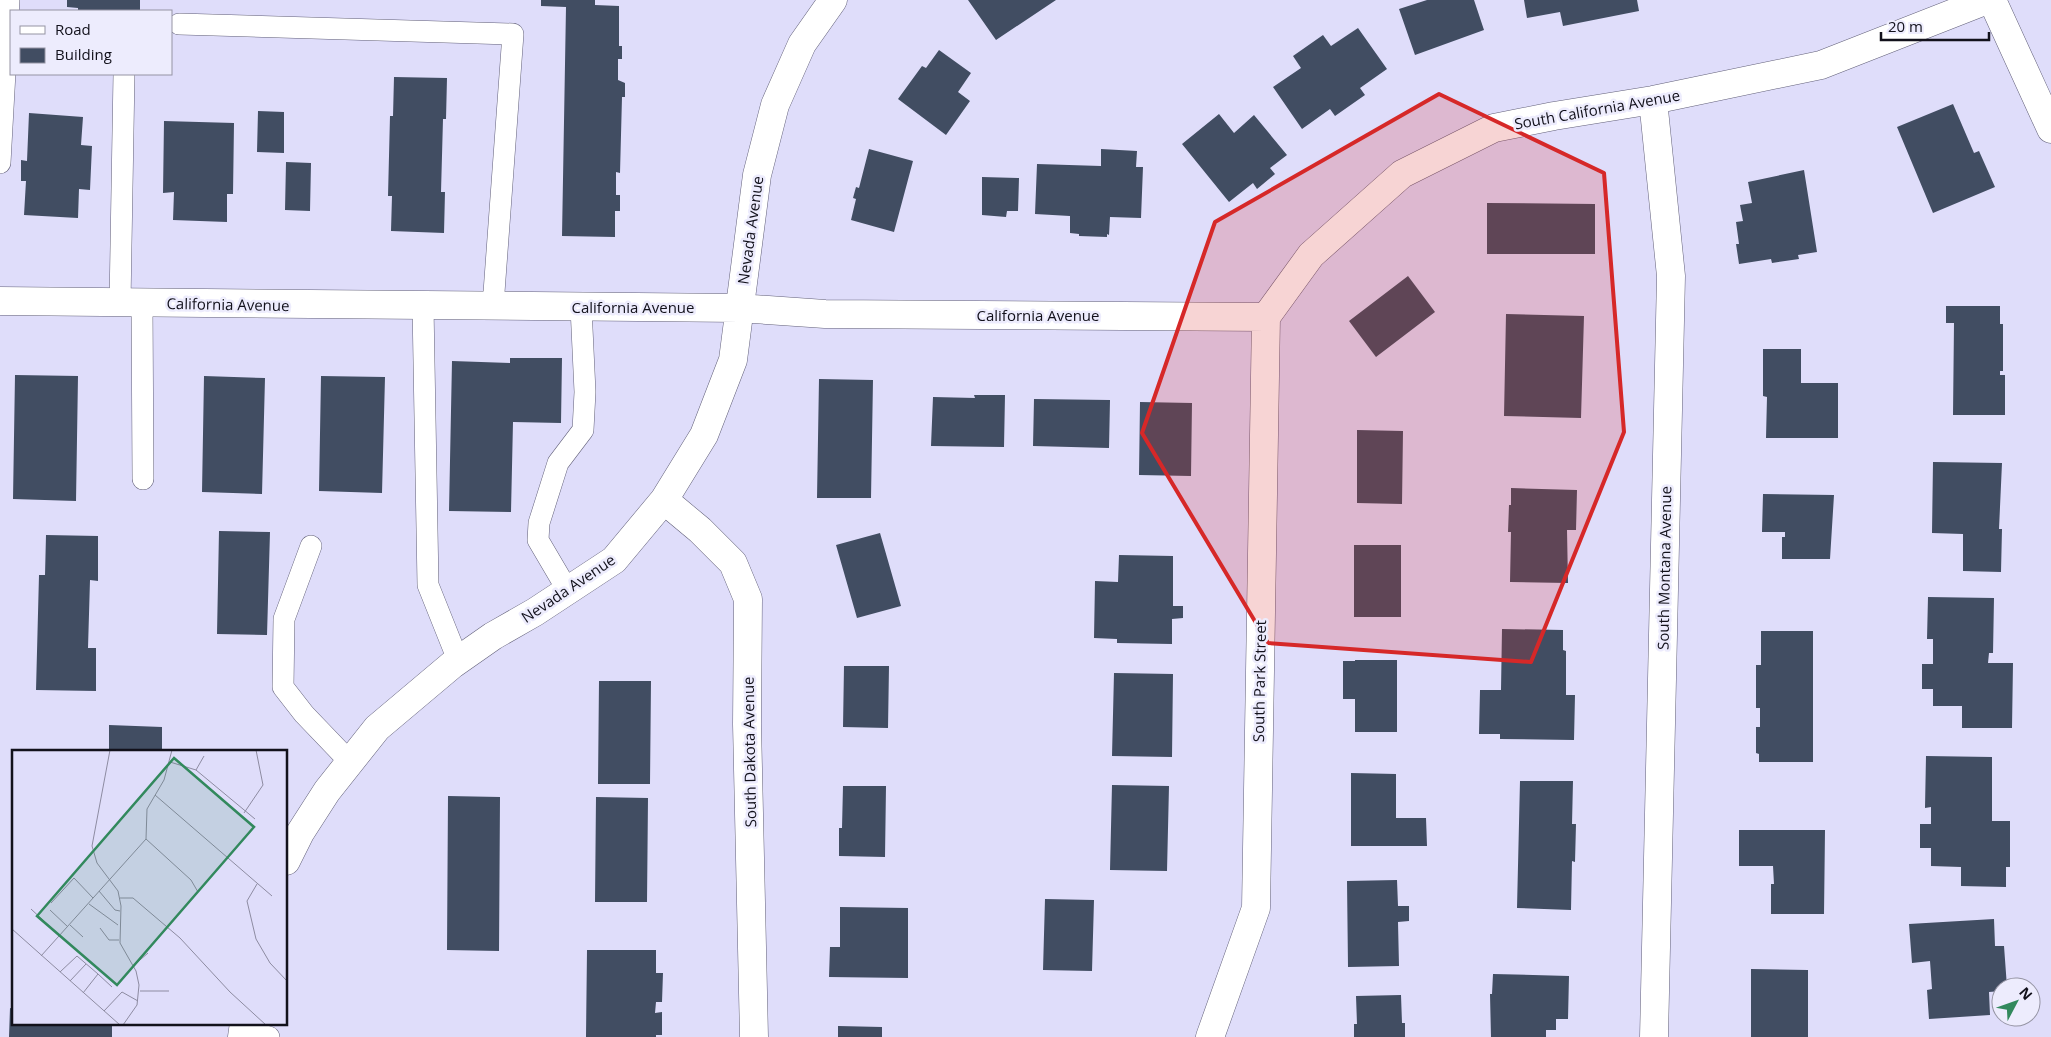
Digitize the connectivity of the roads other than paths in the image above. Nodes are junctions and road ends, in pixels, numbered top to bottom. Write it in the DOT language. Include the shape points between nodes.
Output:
graph roads {
  1 [pos="10,0"];
  2 [pos="833,0"];
  3 [pos="1987,0"];
  4 [pos="1992,0"];
  5 [pos="179,24"];
  6 [pos="124,75"];
  7 [pos="1653,100"];
  8 [pos="2051,129"];
  9 [pos="0,163"];
  10 [pos="0,301"];
  11 [pos="131,303"];
  12 [pos="423,306"];
  13 [pos="493,306"];
  14 [pos="581,306"];
  15 [pos="739,308"];
  16 [pos="1266,317"];
  17 [pos="143,479"];
  18 [pos="664,500"];
  19 [pos="311,546"];
  20 [pos="568,591"];
  21 [pos="458,660"];
  22 [pos="350,762"];
  23 [pos="288,857"];
  24 [pos="243,1030"];
  25 [pos="269,1037"];
  26 [pos="754,1037"];
  27 [pos="1210,1037"];
  28 [pos="1654,1037"];
  1 -- 9 [label="lane"];
  2 -- 15 [label="street, Nevada Avenue" via="802,44 776,105 757,175"];
  3 -- 7 [label="street, South California Avenue" via="1821,65"];
  4 -- 8 [label="street"];
  5 -- 13 [label="lane" via="512,34"];
  6 -- 11 [label="lane"];
  7 -- 16 [label="street, South California Avenue" via="1494,128 1402,174 1311,255"];
  7 -- 28 [label="street, South Montana Avenue" via="1671,276"];
  10 -- 11 [label="street, California Avenue"];
  11 -- 12 [label="street, California Avenue"];
  11 -- 17 [label="lane"];
  12 -- 13 [label="street, California Avenue"];
  12 -- 21 [label="lane" via="428,585"];
  13 -- 14 [label="street, California Avenue"];
  14 -- 15 [label="street, California Avenue"];
  14 -- 20 [label="lane" via="585,392 583,430 558,463 539,523 538,540"];
  15 -- 16 [label="street, California Avenue" via="825,314"];
  15 -- 18 [label="street, Nevada Avenue" via="733,360 720,398 704,435"];
  16 -- 27 [label="street, South Park Street" via="1256,908"];
  18 -- 20 [label="street, Nevada Avenue" via="614,560"];
  18 -- 26 [label="street, South Dakota Avenue" via="733,563 748,599 747,724"];
  19 -- 22 [label="lane" via="284,619 283,686 304,714"];
  20 -- 21 [label="street, Nevada Avenue"];
  21 -- 22 [label="street, Nevada Avenue" via="377,728"];
  22 -- 23 [label="street, Nevada Avenue" via="327,791"];
  24 -- 25 [label="lane"];
}
